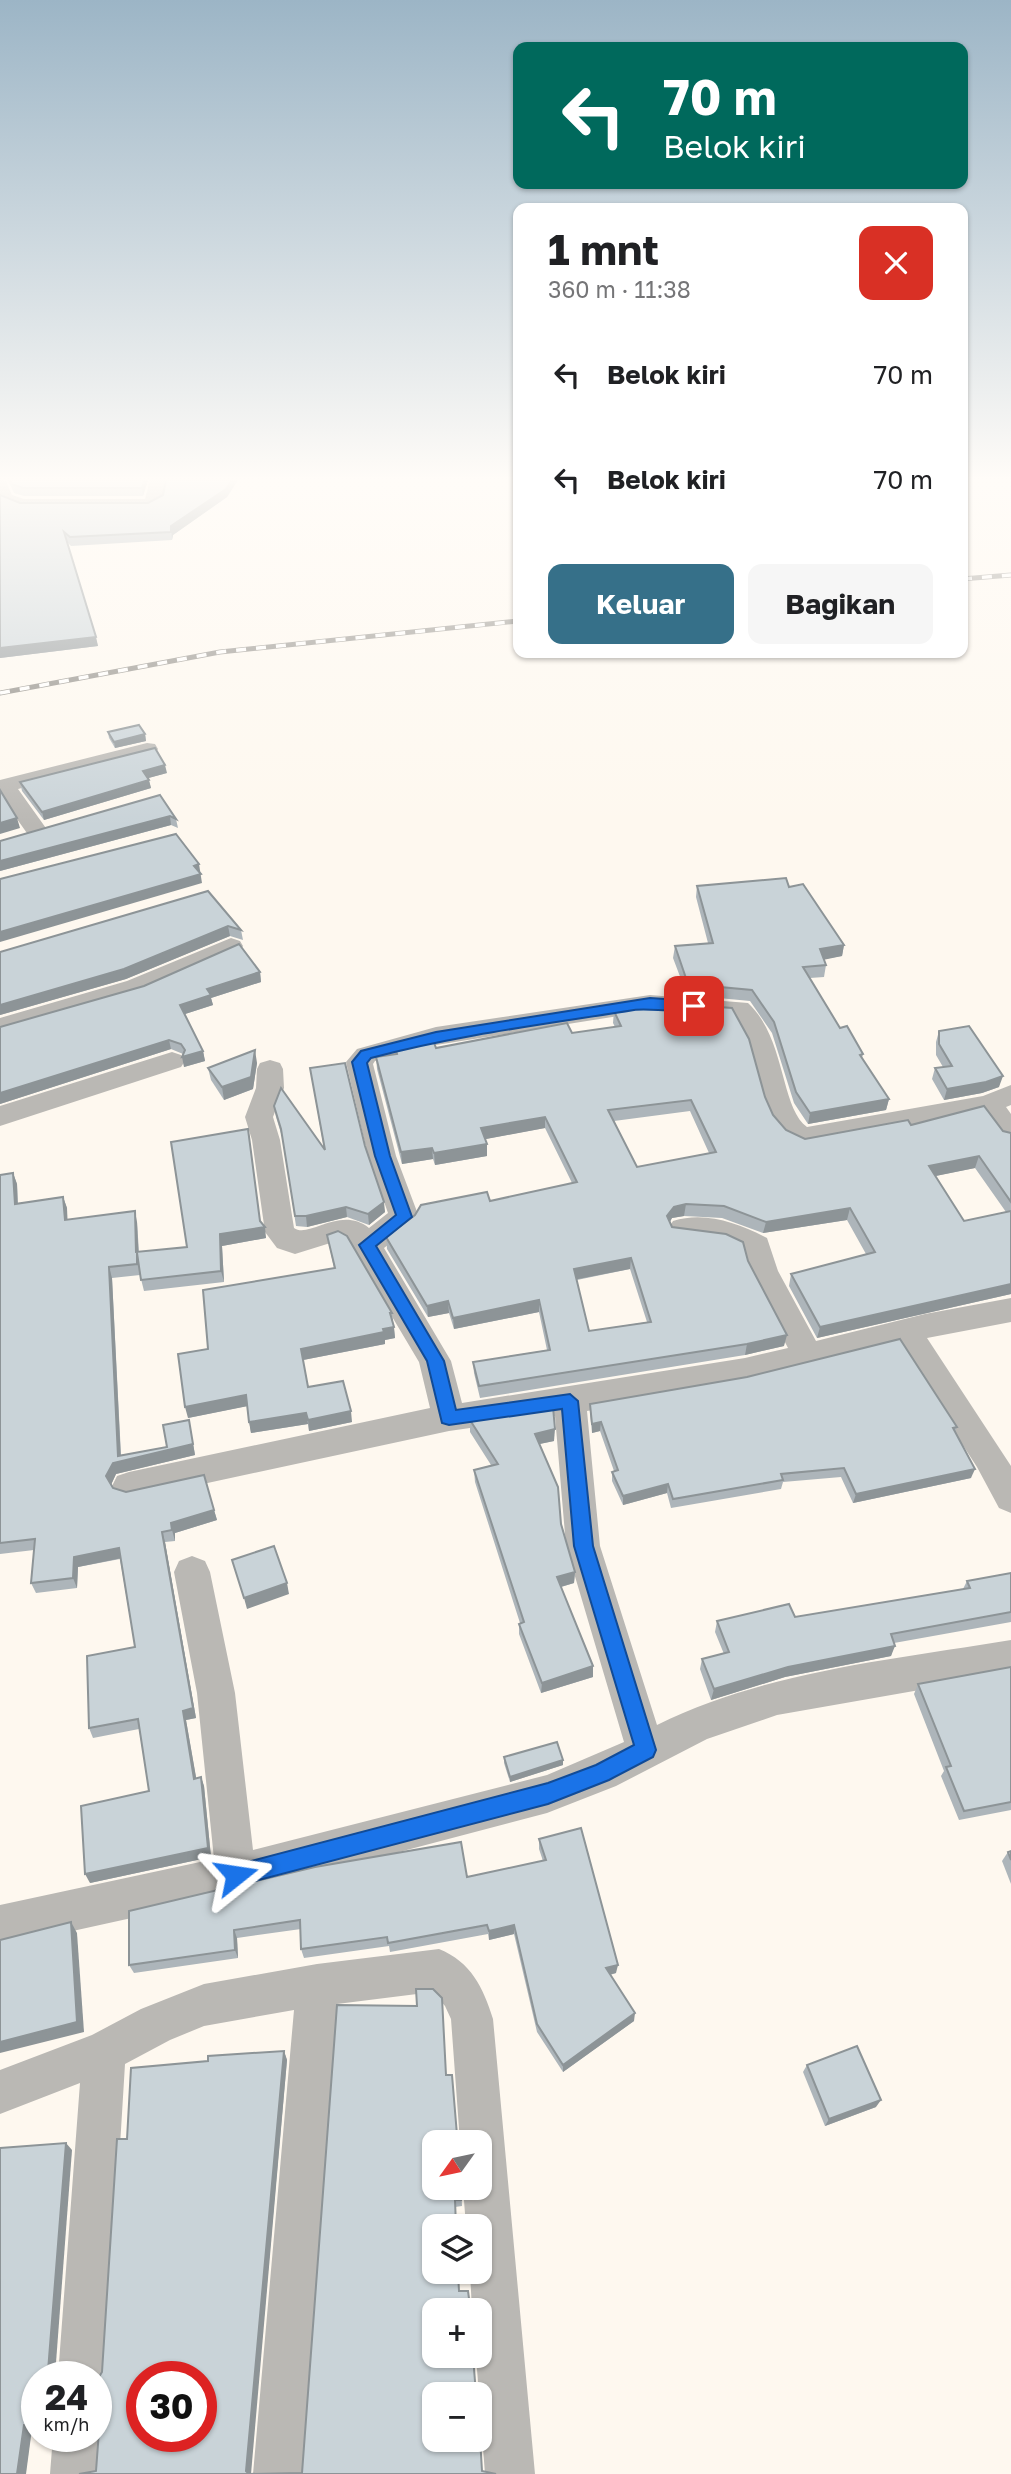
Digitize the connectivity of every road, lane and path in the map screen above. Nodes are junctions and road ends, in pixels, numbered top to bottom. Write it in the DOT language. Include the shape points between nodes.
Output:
graph roads {
  1 [pos="147,749"];
  2 [pos="3,786"];
  3 [pos="64,824"];
  4 [pos="37,831"];
  5 [pos="12,839"];
  6 [pos="231,946"];
  7 [pos="2,1022"];
  8 [pos="172,1061"];
  9 [pos="270,1069"];
  10 [pos="1000,1099"];
  11 [pos="0,1116"];
  12 [pos="1011,1134"];
  13 [pos="683,1229"];
  14 [pos="367,1245"];
  15 [pos="1011,1310"];
  16 [pos="905,1331"];
  17 [pos="808,1356"];
  18 [pos="570,1401"];
  19 [pos="449,1418"];
  20 [pos="129,1486"];
  21 [pos="1011,1499"];
  22 [pos="192,1572"];
  23 [pos="1011,1657"];
  24 [pos="646,1750"];
  25 [pos="236,1875"];
  26 [pos="0,1926"];
  27 [pos="317,1985"];
  28 [pos="104,2052"];
  29 [pos="0,2092"];
  30 [pos="83,2361"];
  31 [pos="77,2452"];
  32 [pos="75,2474"];
  33 [pos="278,2474"];
  34 [pos="510,2474"];
  1 -- 2 [label="street"];
  2 -- 4 [label="street"];
  3 -- 4 [label="street"];
  4 -- 5 [label="street"];
  6 -- 7 [label="street" via="136,987"];
  8 -- 11 [label="street"];
  9 -- 14 [label="street" via="269,1093 259,1117 280,1232 296,1243 345,1229"];
  10 -- 12 [label="street"];
  10 -- 14 [label="street" via="802,1138 791,1131 758,1031 748,1014 739,1009 650,1003 436,1036 366,1055 359,1062 382,1156 404,1217"];
  13 -- 17 [label="street" via="730,1232 756,1246 763,1271"];
  14 -- 19 [label="street" via="435,1361"];
  15 -- 16 [label="street"];
  16 -- 17 [label="street"];
  16 -- 21 [label="street" via="989,1457"];
  17 -- 18 [label="street"];
  18 -- 19 [label="street"];
  18 -- 24 [label="street" via="583,1546"];
  19 -- 20 [label="street"];
  22 -- 25 [label="street" via="216,1693"];
  23 -- 24 [label="street" via="777,1697 697,1725"];
  24 -- 25 [label="street" via="548,1794"];
  25 -- 26 [label="street"];
  27 -- 28 [label="street" via="204,2006 156,2024"];
  27 -- 33 [label="street"];
  27 -- 34 [label="street" via="439,1970 457,1983 466,1998 472,2019"];
  28 -- 29 [label="street"];
  28 -- 30 [label="street"];
  31 -- 32 [label="street"];
}
